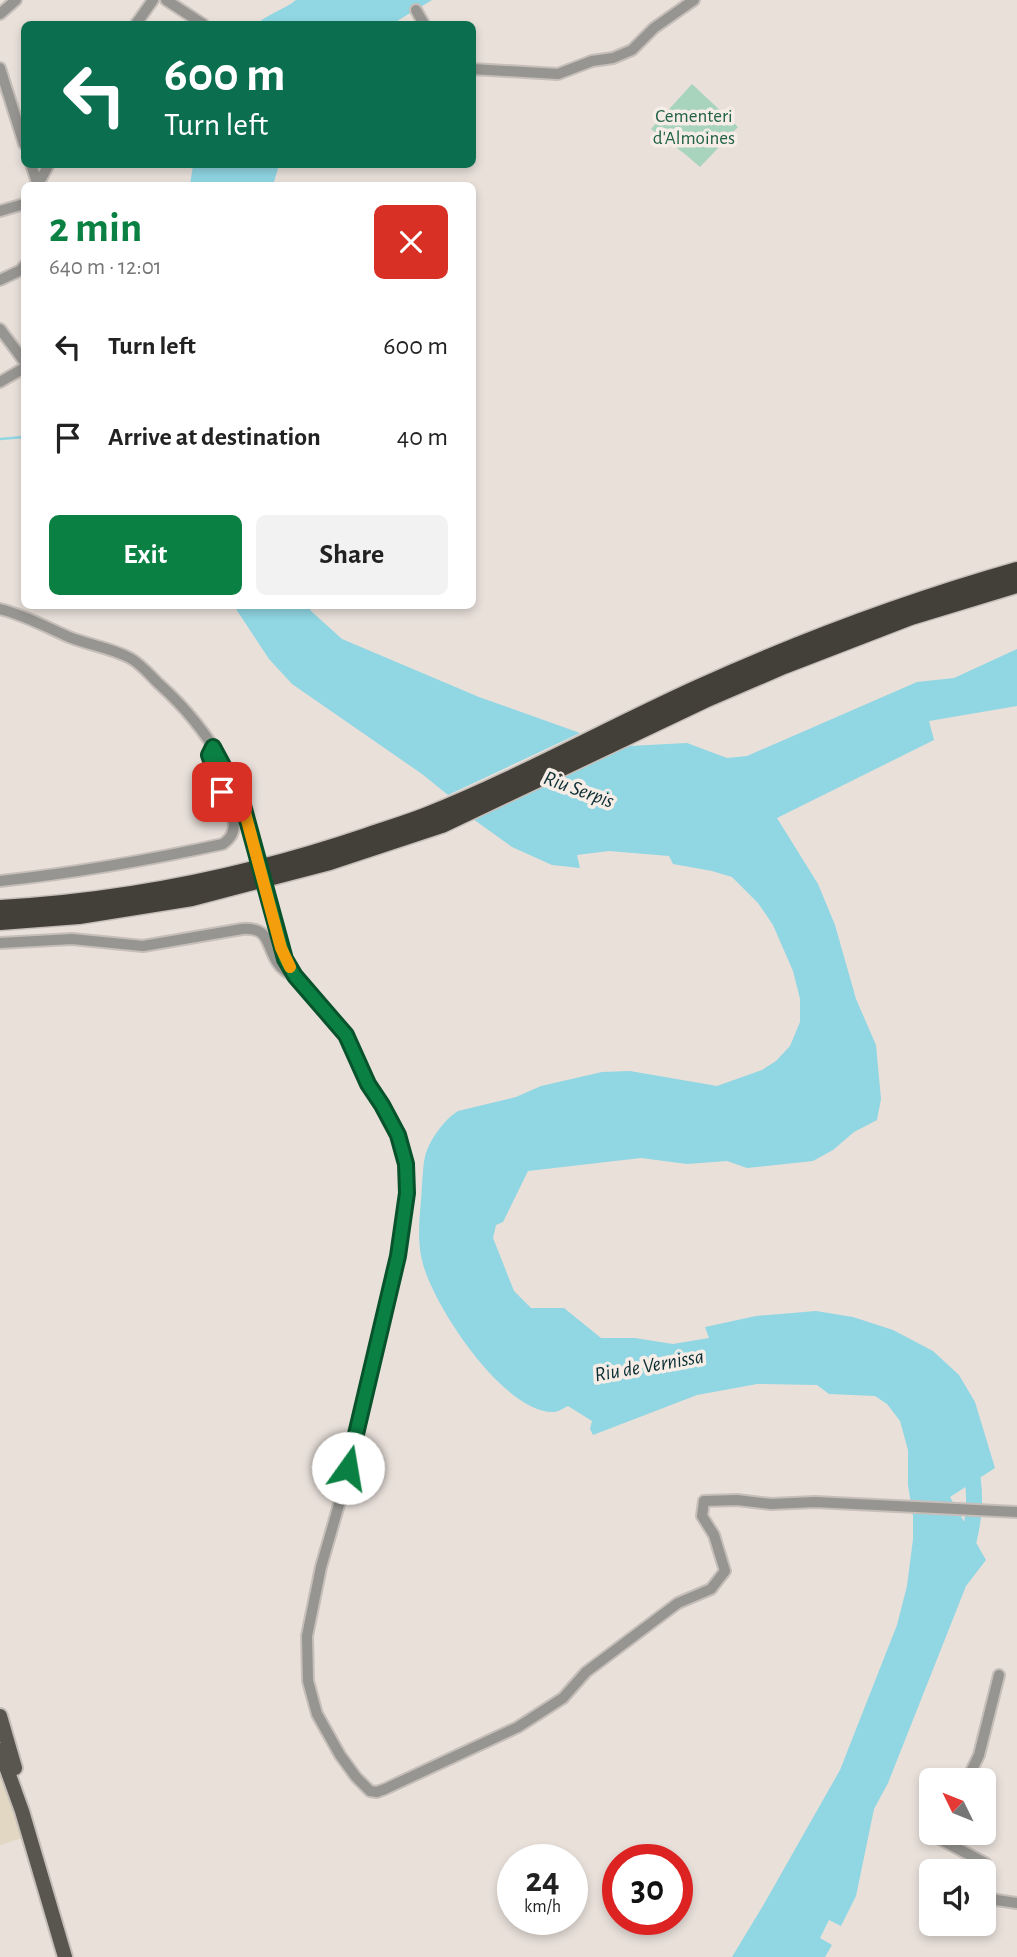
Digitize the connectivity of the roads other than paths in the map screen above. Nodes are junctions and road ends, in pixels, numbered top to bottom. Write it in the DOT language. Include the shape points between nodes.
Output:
graph roads {
  1 [pos="16,0"];
  2 [pos="166,0"];
  3 [pos="694,0"];
  4 [pos="148,2"];
  5 [pos="416,10"];
  6 [pos="0,14"];
  7 [pos="138,21"];
  8 [pos="198,21"];
  9 [pos="422,21"];
  10 [pos="0,68"];
  11 [pos="476,68"];
  12 [pos="21,134"];
  13 [pos="21,205"];
  14 [pos="0,211"];
  15 [pos="21,270"];
  16 [pos="0,280"];
  17 [pos="0,329"];
  18 [pos="21,357"];
  19 [pos="21,370"];
  20 [pos="0,382"];
  21 [pos="1017,570"];
  22 [pos="1017,584"];
  23 [pos="0,609"];
  24 [pos="647,719"];
  25 [pos="213,747"];
  26 [pos="496,792"];
  27 [pos="0,881"];
  28 [pos="0,908"];
  29 [pos="0,922"];
  30 [pos="0,943"];
  31 [pos="295,976"];
  32 [pos="1017,1512"];
  33 [pos="999,1675"];
  34 [pos="0,1716"];
  35 [pos="0,1750"];
  36 [pos="973,1768"];
  37 [pos="23,1811"];
  38 [pos="951,1845"];
  39 [pos="1017,1903"];
  40 [pos="65,1957"];
  1 -- 6 [label="street"];
  2 -- 8 [label="street"];
  3 -- 11 [label="street" via="632,50 613,58 586,62 558,74"];
  4 -- 7 [label="street"];
  5 -- 9 [label="street"];
  10 -- 12 [label="street"];
  13 -- 14 [label="street"];
  15 -- 16 [label="street"];
  17 -- 18 [label="street"];
  19 -- 20 [label="street"];
  21 -- 24 [label="highway" via="906,603 803,643 698,687"];
  22 -- 24 [label="highway" via="911,617"];
  23 -- 25 [label="street" via="130,658 178,701"];
  24 -- 26 [label="highway"];
  25 -- 27 [label="street" via="209,755 234,823 223,844 144,861"];
  25 -- 31 [label="street, bridge" via="240,796 281,948"];
  26 -- 28 [label="highway" via="326,849 190,885 69,904"];
  26 -- 29 [label="highway" via="429,829 227,890 139,908"];
  30 -- 31 [label="street" via="72,939 143,947 256,929 267,938 277,962"];
  31 -- 32 [label="street" via="346,1035 398,1135 406,1164 407,1193 398,1256 307,1636 308,1681 317,1714 340,1755 370,1791 385,1789 517,1727 562,1698 586,1672 678,1603 711,1589 725,1571 714,1535 702,1516 704,1501"];
  33 -- 36 [label="street"];
  34 -- 37 [label="main road"];
  35 -- 37 [label="main road"];
  37 -- 40 [label="main road"];
  38 -- 39 [label="street" via="985,1863 990,1899"];
}
